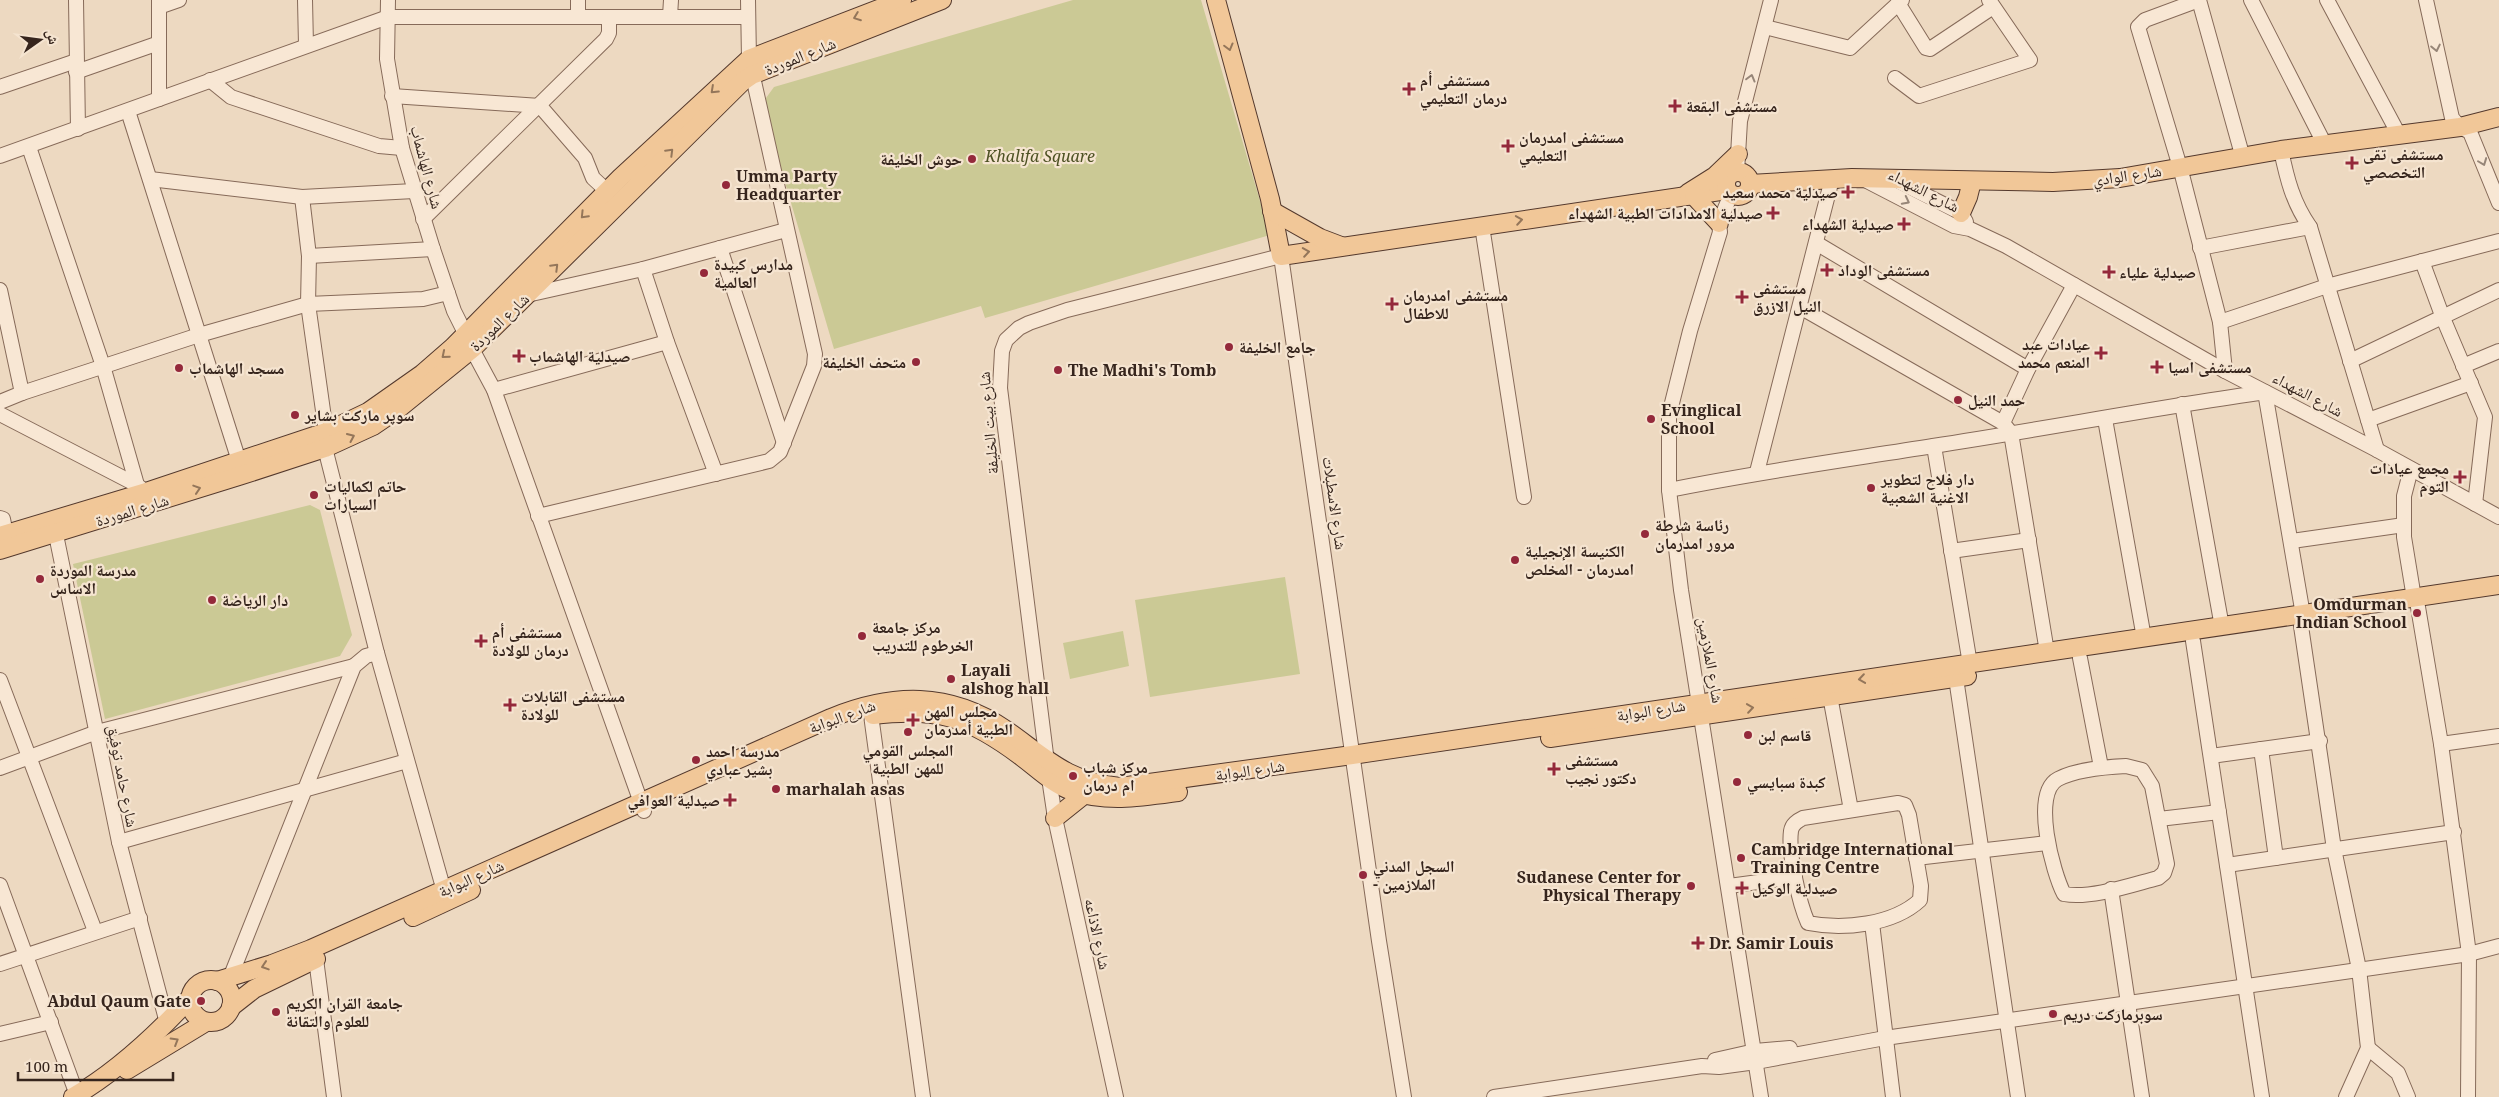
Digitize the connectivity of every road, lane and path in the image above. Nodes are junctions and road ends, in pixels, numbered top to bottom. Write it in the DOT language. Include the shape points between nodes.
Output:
graph roads {
  1 [pos="76,0"];
  2 [pos="179,0"];
  3 [pos="304,0"];
  4 [pos="388,0"];
  5 [pos="578,0"];
  6 [pos="671,0"];
  7 [pos="748,0"];
  8 [pos="902,0"];
  9 [pos="942,0"];
  10 [pos="1216,0"];
  11 [pos="1771,0"];
  12 [pos="2199,0"];
  13 [pos="2251,0"];
  14 [pos="2327,0"];
  15 [pos="2426,0"];
  16 [pos="1900,2"];
  17 [pos="1991,3"];
  18 [pos="159,4"];
  19 [pos="578,15"];
  20 [pos="670,16"];
  21 [pos="388,17"];
  22 [pos="748,17"];
  23 [pos="609,18"];
  24 [pos="1765,27"];
  25 [pos="159,43"];
  26 [pos="306,45"];
  27 [pos="76,66"];
  28 [pos="750,67"];
  29 [pos="1895,78"];
  30 [pos="210,80"];
  31 [pos="0,87"];
  32 [pos="392,96"];
  33 [pos="159,99"];
  34 [pos="540,106"];
  35 [pos="128,110"];
  36 [pos="2499,117"];
  37 [pos="2460,127"];
  38 [pos="78,129"];
  39 [pos="2398,133"];
  40 [pos="2325,145"];
  41 [pos="29,147"];
  42 [pos="402,148"];
  43 [pos="2281,150"];
  44 [pos="1738,154"];
  45 [pos="0,156"];
  46 [pos="2243,158"];
  47 [pos="2180,167"];
  48 [pos="150,179"];
  49 [pos="1832,179"];
  50 [pos="1862,179"];
  51 [pos="1894,179"];
  52 [pos="1972,181"];
  53 [pos="628,182"];
  54 [pos="1737,187"];
  55 [pos="414,191"];
  56 [pos="607,191"];
  57 [pos="302,197"];
  58 [pos="1687,197"];
  59 [pos="2499,203"];
  60 [pos="1272,212"];
  61 [pos="1961,213"];
  62 [pos="423,219"];
  63 [pos="1482,226"];
  64 [pos="1720,227"];
  65 [pos="2310,227"];
  66 [pos="1970,229"];
  67 [pos="786,230"];
  68 [pos="2499,241"];
  69 [pos="1816,243"];
  70 [pos="1344,247"];
  71 [pos="720,248"];
  72 [pos="2200,248"];
  73 [pos="433,249"];
  74 [pos="309,256"];
  75 [pos="1281,256"];
  76 [pos="2422,260"];
  77 [pos="643,269"];
  78 [pos="2074,285"];
  79 [pos="2328,286"];
  80 [pos="0,290"];
  81 [pos="2499,290"];
  82 [pos="448,293"];
  83 [pos="527,295"];
  84 [pos="308,304"];
  85 [pos="1800,307"];
  86 [pos="2443,318"];
  87 [pos="2220,322"];
  88 [pos="199,335"];
  89 [pos="469,342"];
  90 [pos="667,342"];
  91 [pos="2499,351"];
  92 [pos="2350,361"];
  93 [pos="103,366"];
  94 [pos="2463,366"];
  95 [pos="2028,369"];
  96 [pos="2225,371"];
  97 [pos="2471,383"];
  98 [pos="494,390"];
  99 [pos="2265,392"];
  100 [pos="22,393"];
  101 [pos="0,402"];
  102 [pos="2182,404"];
  103 [pos="0,414"];
  104 [pos="2105,419"];
  105 [pos="2368,420"];
  106 [pos="2007,428"];
  107 [pos="325,440"];
  108 [pos="784,444"];
  109 [pos="1934,446"];
  110 [pos="2377,450"];
  111 [pos="239,461"];
  112 [pos="2411,469"];
  113 [pos="1757,472"];
  114 [pos="716,474"];
  115 [pos="1669,490"];
  116 [pos="144,494"];
  117 [pos="1524,498"];
  118 [pos="2475,504"];
  119 [pos="538,516"];
  120 [pos="2499,516"];
  121 [pos="2404,525"];
  122 [pos="54,526"];
  123 [pos="2,527"];
  124 [pos="2029,540"];
  125 [pos="2292,541"];
  126 [pos="1952,551"];
  127 [pos="2499,585"];
  128 [pos="2499,597"];
  129 [pos="2416,602"];
  130 [pos="2302,621"];
  131 [pos="2222,627"];
  132 [pos="2144,638"];
  133 [pos="2193,641"];
  134 [pos="2047,652"];
  135 [pos="377,653"];
  136 [pos="2080,658"];
  137 [pos="1970,664"];
  138 [pos="354,666"];
  139 [pos="1956,678"];
  140 [pos="0,680"];
  141 [pos="1830,696"];
  142 [pos="1701,708"];
  143 [pos="871,715"];
  144 [pos="97,732"];
  145 [pos="2499,736"];
  146 [pos="2320,741"];
  147 [pos="2441,744"];
  148 [pos="2260,749"];
  149 [pos="2210,756"];
  150 [pos="29,758"];
  151 [pos="1352,760"];
  152 [pos="407,761"];
  153 [pos="2101,767"];
  154 [pos="0,768"];
  155 [pos="1048,769"];
  156 [pos="304,791"];
  157 [pos="1085,794"];
  158 [pos="642,806"];
  159 [pos="1851,810"];
  160 [pos="2219,812"];
  161 [pos="1055,818"];
  162 [pos="2159,820"];
  163 [pos="2454,832"];
  164 [pos="119,842"];
  165 [pos="2048,843"];
  166 [pos="2334,849"];
  167 [pos="1983,851"];
  168 [pos="1916,858"];
  169 [pos="2276,858"];
  170 [pos="2227,865"];
  171 [pos="1795,877"];
  172 [pos="0,885"];
  173 [pos="1729,886"];
  174 [pos="2111,889"];
  175 [pos="445,896"];
  176 [pos="140,918"];
  177 [pos="1872,923"];
  178 [pos="95,931"];
  179 [pos="2499,946"];
  180 [pos="2469,954"];
  181 [pos="26,955"];
  182 [pos="316,959"];
  183 [pos="0,964"];
  184 [pos="2359,969"];
  185 [pos="223,980"];
  186 [pos="2245,986"];
  187 [pos="191,997"];
  188 [pos="2127,1002"];
  189 [pos="231,1007"];
  190 [pos="2007,1021"];
  191 [pos="51,1022"];
  192 [pos="206,1022"];
  193 [pos="167,1023"];
  194 [pos="1751,1030"];
  195 [pos="0,1034"];
  196 [pos="1885,1038"];
  197 [pos="1831,1047"];
  198 [pos="2368,1048"];
  199 [pos="1778,1049"];
  200 [pos="1756,1057"];
  201 [pos="1566,1091"];
  202 [pos="80,1096"];
  203 [pos="334,1097"];
  204 [pos="923,1097"];
  205 [pos="1116,1097"];
  206 [pos="1404,1097"];
  207 [pos="1494,1097"];
  208 [pos="1761,1097"];
  209 [pos="1894,1097"];
  210 [pos="2018,1097"];
  211 [pos="2142,1097"];
  212 [pos="2262,1097"];
  213 [pos="2346,1097"];
  214 [pos="2408,1097"];
  215 [pos="2468,1097"];
  1 -- 27 [label="street"];
  2 -- 18 [label="street"];
  3 -- 26 [label="street"];
  4 -- 21 [label="street, شارع الهاشماب"];
  5 -- 19 [label="street"];
  6 -- 20 [label="street"];
  7 -- 22 [label="street"];
  8 -- 28 [label="main road, شارع الموردة, one-way"];
  9 -- 28 [label="main road, شارع الموردة"];
  10 -- 60 [label="main road, one-way"];
  11 -- 24 [label="street"];
  12 -- 46 [label="street"];
  12 -- 47 [label="street" via="2145,20 2138,27"];
  13 -- 40 [label="street"];
  14 -- 39 [label="street"];
  15 -- 37 [label="street, one-way" via="2452,118"];
  16 -- 17 [label="street" via="1926,48 1930,49"];
  16 -- 24 [label="street" via="1850,48"];
  17 -- 29 [label="street" via="2030,60 1918,96"];
  18 -- 25 [label="street"];
  19 -- 21 [label="street"];
  19 -- 23 [label="street"];
  20 -- 22 [label="street"];
  20 -- 23 [label="street"];
  21 -- 26 [label="street"];
  21 -- 32 [label="street, شارع الهاشماب" via="387,59"];
  22 -- 28 [label="street"];
  23 -- 34 [label="street" via="606,39"];
  44 -- 24 [label="street, one-way" via="1740,121"];
  25 -- 27 [label="street"];
  25 -- 33 [label="street"];
  26 -- 30 [label="street"];
  27 -- 31 [label="street"];
  27 -- 38 [label="street"];
  28 -- 53 [label="main road, شارع الموردة" via="720,102"];
  28 -- 67 [label="street"];
  30 -- 33 [label="street"];
  30 -- 42 [label="street" via="231,97 379,146"];
  32 -- 34 [label="street"];
  32 -- 42 [label="street, شارع الهاشماب"];
  33 -- 35 [label="street"];
  34 -- 56 [label="street" via="585,158 593,178"];
  34 -- 62 [label="street"];
  35 -- 38 [label="street"];
  35 -- 48 [label="street"];
  36 -- 37 [label="main road, شارع الوادي"];
  37 -- 39 [label="main road, شارع الوادي"];
  37 -- 59 [label="street, one-way" via="2470,132"];
  38 -- 41 [label="street"];
  39 -- 40 [label="main road, شارع الوادي"];
  40 -- 43 [label="main road, شارع الوادي"];
  41 -- 45 [label="street"];
  41 -- 93 [label="street"];
  42 -- 55 [label="street, شارع الهاشماب"];
  43 -- 46 [label="main road, شارع الوادي"];
  43 -- 65 [label="street" via="2290,189 2298,210"];
  44 -- 54 [label="street"];
  44 -- 58 [label="main road"];
  46 -- 47 [label="main road, شارع الوادي"];
  47 -- 52 [label="main road, شارع الوادي" via="2087,181"];
  47 -- 72 [label="street"];
  48 -- 57 [label="street"];
  48 -- 88 [label="street"];
  49 -- 50 [label="main road, شارع الوادي"];
  49 -- 54 [label="main road, شارع الوادي"];
  49 -- 69 [label="street"];
  50 -- 51 [label="main road, شارع الوادي"];
  50 -- 66 [label="street, شارع الشهداء, one-way" via="1954,226"];
  51 -- 52 [label="main road, شارع الوادي"];
  51 -- 61 [label="street, شارع الشهداء"];
  52 -- 61 [label="main road"];
  53 -- 56 [label="main road, شارع الموردة"];
  83 -- 53 [label="main road, شارع الموردة, one-way"];
  54 -- 58 [label="main road, شارع الوادي"];
  54 -- 64 [label="street, شارع الملازمين"];
  55 -- 57 [label="street"];
  55 -- 62 [label="street, شارع الهاشماب"];
  56 -- 89 [label="main road, شارع الموردة, one-way"];
  57 -- 74 [label="street"];
  63 -- 58 [label="main road, شارع الوادي, one-way"];
  58 -- 64 [label="main road"];
  60 -- 70 [label="main road"];
  60 -- 75 [label="main road"];
  61 -- 66 [label="street, شارع الشهداء"];
  62 -- 73 [label="street, شارع الهاشماب"];
  63 -- 70 [label="main road, شارع الوادي"];
  63 -- 117 [label="street"];
  64 -- 115 [label="street, شارع الملازمين" via="1669,415"];
  65 -- 72 [label="street"];
  65 -- 79 [label="street"];
  66 -- 78 [label="street, شارع الشهداء"];
  67 -- 71 [label="street"];
  67 -- 108 [label="street" via="815,354 814,366"];
  68 -- 76 [label="street"];
  69 -- 85 [label="street"];
  69 -- 95 [label="street"];
  75 -- 70 [label="main road, شارع الوادي, one-way"];
  71 -- 77 [label="street"];
  71 -- 108 [label="street"];
  72 -- 87 [label="street"];
  73 -- 74 [label="street"];
  73 -- 82 [label="street, شارع الهاشماب"];
  74 -- 84 [label="street"];
  75 -- 151 [label="street, شارع الاسطبلات"];
  75 -- 155 [label="street, شارع بيت الخليفة" via="1067,310 1029,323 1006,340 1002,350 1000,388"];
  76 -- 79 [label="street"];
  76 -- 86 [label="street"];
  77 -- 83 [label="street"];
  77 -- 90 [label="street"];
  78 -- 95 [label="street"];
  78 -- 96 [label="street, شارع الشهداء"];
  79 -- 87 [label="street"];
  79 -- 92 [label="street"];
  80 -- 100 [label="street"];
  81 -- 86 [label="street"];
  82 -- 84 [label="street" via="423,299"];
  82 -- 89 [label="street, شارع الهاشماب"];
  83 -- 89 [label="main road, شارع الموردة"];
  84 -- 88 [label="street"];
  84 -- 107 [label="street"];
  85 -- 106 [label="street"];
  85 -- 113 [label="street"];
  86 -- 92 [label="street"];
  86 -- 94 [label="street"];
  87 -- 96 [label="street"];
  88 -- 93 [label="street"];
  88 -- 111 [label="street"];
  89 -- 98 [label="street, شارع الهاشماب"];
  89 -- 107 [label="main road, شارع الموردة" via="411,399 373,426"];
  90 -- 98 [label="street"];
  90 -- 114 [label="street"];
  91 -- 94 [label="street"];
  92 -- 105 [label="street"];
  93 -- 100 [label="street"];
  93 -- 116 [label="street"];
  94 -- 97 [label="street"];
  95 -- 106 [label="street"];
  96 -- 99 [label="street, شارع الشهداء"];
  97 -- 105 [label="street"];
  97 -- 118 [label="street" via="2485,417"];
  98 -- 119 [label="street, شارع الهاشماب"];
  99 -- 102 [label="street"];
  99 -- 110 [label="street, شارع الشهداء"];
  99 -- 125 [label="street"];
  100 -- 101 [label="street"];
  102 -- 104 [label="street"];
  102 -- 131 [label="street"];
  103 -- 116 [label="street"];
  104 -- 106 [label="street"];
  104 -- 132 [label="street"];
  105 -- 110 [label="street"];
  106 -- 109 [label="street"];
  106 -- 124 [label="street"];
  107 -- 111 [label="main road, شارع الموردة"];
  116 -- 107 [label="main road, شارع الموردة, one-way"];
  107 -- 135 [label="street"];
  108 -- 114 [label="street" via="768,462"];
  109 -- 113 [label="street"];
  109 -- 126 [label="street"];
  110 -- 112 [label="street, شارع الشهداء"];
  111 -- 116 [label="main road, شارع الموردة"];
  112 -- 118 [label="street, شارع الشهداء"];
  112 -- 121 [label="street" via="2404,496"];
  113 -- 115 [label="street"];
  114 -- 119 [label="street"];
  115 -- 142 [label="street, شارع الملازمين" via="1681,590"];
  116 -- 122 [label="main road, شارع الموردة"];
  118 -- 120 [label="street, شارع الشهداء"];
  119 -- 158 [label="street, شارع الهاشماب"];
  121 -- 125 [label="street"];
  121 -- 129 [label="street"];
  122 -- 123 [label="main road, شارع الموردة"];
  122 -- 144 [label="street, شارع حامد توفيق"];
  124 -- 126 [label="street"];
  124 -- 134 [label="street"];
  125 -- 130 [label="street"];
  126 -- 137 [label="street"];
  127 -- 129 [label="main road"];
  128 -- 129 [label="main road"];
  129 -- 130 [label="main road"];
  129 -- 147 [label="street"];
  130 -- 131 [label="main road"];
  130 -- 133 [label="main road"];
  130 -- 146 [label="street"];
  131 -- 132 [label="main road"];
  132 -- 134 [label="main road"];
  133 -- 136 [label="main road"];
  133 -- 149 [label="street"];
  134 -- 137 [label="main road"];
  135 -- 138 [label="street" via="366,656"];
  135 -- 152 [label="street"];
  136 -- 139 [label="main road"];
  136 -- 153 [label="street"];
  137 -- 142 [label="main road, one-way"];
  138 -- 144 [label="street"];
  138 -- 156 [label="street"];
  139 -- 141 [label="main road"];
  139 -- 167 [label="street"];
  140 -- 150 [label="street"];
  142 -- 141 [label="main road, one-way"];
  141 -- 159 [label="street"];
  142 -- 151 [label="main road, شارع البوابة"];
  142 -- 173 [label="street, شارع الملازمين"];
  143 -- 155 [label="main road, شارع البوابة" via="910,711 942,714 998,740"];
  143 -- 158 [label="main road, شارع البوابة"];
  143 -- 204 [label="street"];
  144 -- 150 [label="street"];
  144 -- 164 [label="street, شارع حامد توفيق"];
  145 -- 147 [label="street"];
  146 -- 148 [label="street"];
  146 -- 166 [label="street"];
  147 -- 163 [label="street"];
  148 -- 149 [label="street"];
  148 -- 169 [label="street"];
  149 -- 160 [label="street"];
  150 -- 154 [label="street"];
  150 -- 178 [label="street"];
  151 -- 155 [label="main road, شارع البوابة" via="1120,787 1085,781"];
  151 -- 157 [label="main road, شارع البوابة" via="1144,797 1122,799"];
  151 -- 206 [label="street, شارع الاسطبلات"];
  152 -- 156 [label="street"];
  152 -- 175 [label="street"];
  153 -- 162 [label="street" via="2126,766 2142,770 2152,786"];
  153 -- 165 [label="street" via="2057,779 2053,784 2045,802"];
  155 -- 157 [label="main road, شارع البوابة" via="1071,790"];
  155 -- 158 [label="main road, شارع البوابة" via="1004,729 962,708 930,700 897,699 852,709"];
  155 -- 161 [label="street, شارع الاذاعه"];
  156 -- 164 [label="street"];
  156 -- 185 [label="street"];
  157 -- 161 [label="main road"];
  158 -- 175 [label="main road, شارع البوابة"];
  159 -- 168 [label="street" via="1898,803 1905,805"];
  159 -- 171 [label="street" via="1795,822 1791,831"];
  160 -- 162 [label="street"];
  160 -- 170 [label="street"];
  161 -- 205 [label="street, شارع الاذاعه"];
  162 -- 174 [label="street" via="2167,864 2164,873 2158,878"];
  163 -- 166 [label="street"];
  163 -- 180 [label="street"];
  164 -- 176 [label="street, شارع حامد توفيق"];
  165 -- 167 [label="street"];
  165 -- 174 [label="street" via="2064,894 2074,896"];
  166 -- 169 [label="street"];
  166 -- 184 [label="street"];
  167 -- 168 [label="street"];
  167 -- 190 [label="street"];
  168 -- 177 [label="street" via="1920,900 1911,908"];
  169 -- 170 [label="street"];
  170 -- 186 [label="street"];
  171 -- 173 [label="street"];
  171 -- 177 [label="street" via="1808,923"];
  172 -- 181 [label="street"];
  173 -- 194 [label="street, شارع الملازمين"];
  174 -- 188 [label="street"];
  175 -- 182 [label="main road, شارع البوابة"];
  175 -- 185 [label="main road, شارع البوابة, one-way"];
  176 -- 178 [label="street"];
  176 -- 193 [label="street, شارع حامد توفيق"];
  177 -- 196 [label="street"];
  178 -- 181 [label="street"];
  179 -- 180 [label="street"];
  180 -- 184 [label="street"];
  180 -- 215 [label="street"];
  181 -- 183 [label="street"];
  181 -- 191 [label="street"];
  182 -- 189 [label="main road, شارع البوابة" via="254,989"];
  182 -- 203 [label="street"];
  184 -- 186 [label="street"];
  184 -- 198 [label="street"];
  185 -- 187 [label="main road" via="203,982"];
  185 -- 189 [label="main road" via="231,994"];
  186 -- 188 [label="street"];
  186 -- 212 [label="street"];
  187 -- 192 [label="main road" via="195,1015"];
  187 -- 193 [label="main road"];
  188 -- 190 [label="street"];
  188 -- 211 [label="street"];
  189 -- 192 [label="main road" via="219,1021"];
  190 -- 196 [label="street"];
  190 -- 210 [label="street"];
  191 -- 195 [label="street"];
  191 -- 202 [label="street"];
  202 -- 192 [label="main road, one-way"];
  193 -- 202 [label="main road"];
  194 -- 199 [label="street" via="1767,1045"];
  194 -- 200 [label="street, شارع الملازمين"];
  196 -- 197 [label="street"];
  196 -- 209 [label="street"];
  197 -- 199 [label="street"];
  197 -- 200 [label="street" via="1818,1052"];
  198 -- 213 [label="street"];
  198 -- 214 [label="street" via="2398,1073"];
  199 -- 200 [label="street"];
  200 -- 201 [label="street" via="1718,1067 1702,1066"];
  200 -- 208 [label="street, شارع الملازمين"];
  201 -- 207 [label="street"];
}
